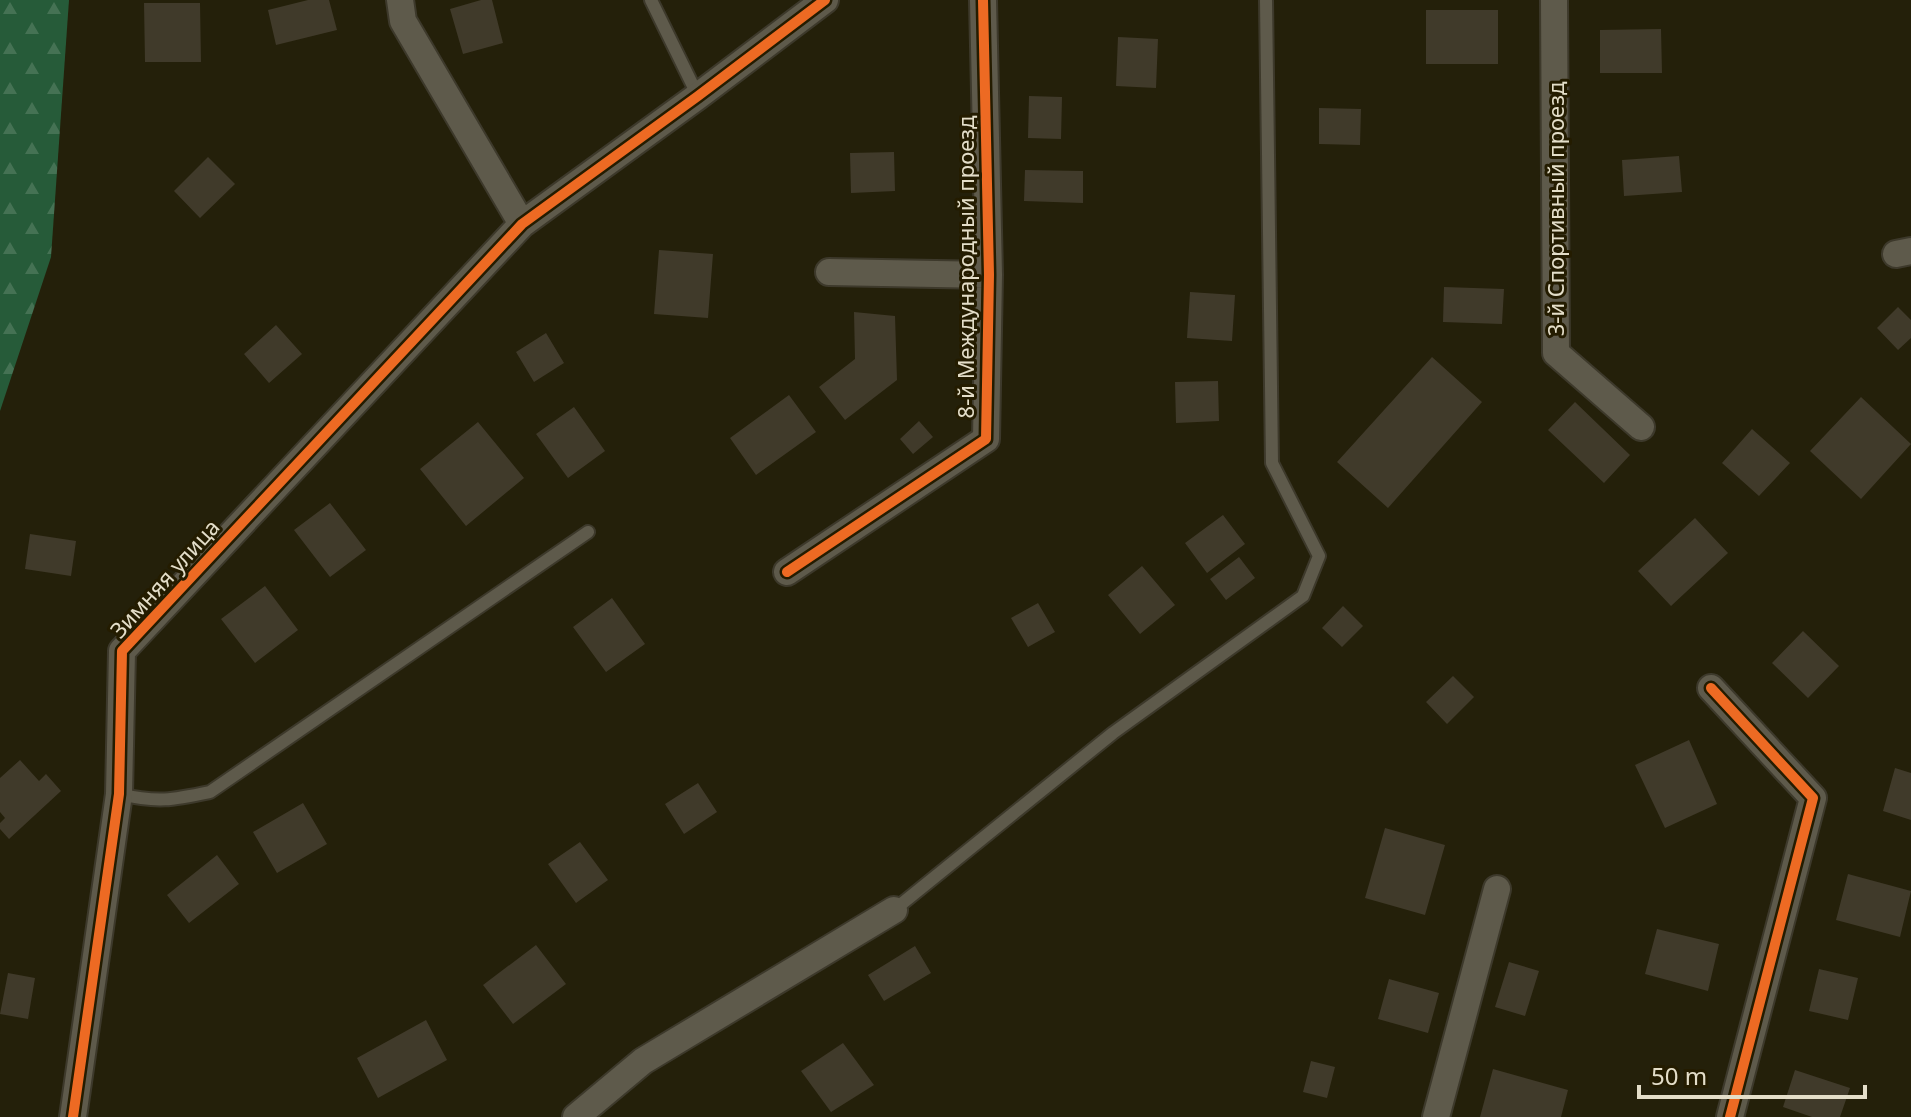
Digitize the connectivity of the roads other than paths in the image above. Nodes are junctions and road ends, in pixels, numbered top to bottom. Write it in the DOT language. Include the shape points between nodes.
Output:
graph roads {
  1 [pos="400,0"];
  2 [pos="651,0"];
  3 [pos="825,0"];
  4 [pos="983,0"];
  5 [pos="1266,0"];
  6 [pos="1554,0"];
  7 [pos="698,96"];
  8 [pos="522,224"];
  9 [pos="829,272"];
  10 [pos="989,275"];
  11 [pos="1641,427"];
  12 [pos="588,532"];
  13 [pos="787,572"];
  14 [pos="1711,688"];
  15 [pos="119,794"];
  16 [pos="1497,889"];
  17 [pos="894,910"];
  18 [pos="73,1117"];
  19 [pos="576,1117"];
  20 [pos="1436,1117"];
  21 [pos="1730,1117"];
  1 -- 8 [label="street" via="403,21"];
  2 -- 7 [label="lane"];
  3 -- 7 [label="street, Зимняя улица"];
  4 -- 10 [label="street, 8-й Международный проезд"];
  5 -- 17 [label="lane" via="1272,463 1319,556 1303,596 1113,733"];
  6 -- 11 [label="street, 3-й Спортивный проезд" via="1556,353"];
  7 -- 8 [label="street, Зимняя улица"];
  8 -- 15 [label="street, Зимняя улица" via="122,651"];
  9 -- 10 [label="street"];
  10 -- 13 [label="street, 8-й Международный проезд" via="986,439"];
  12 -- 15 [label="lane" via="210,792 168,801"];
  14 -- 21 [label="street" via="1813,798"];
  15 -- 18 [label="street, Зимняя улица"];
  16 -- 20 [label="street"];
  17 -- 19 [label="street" via="643,1061"];
}
